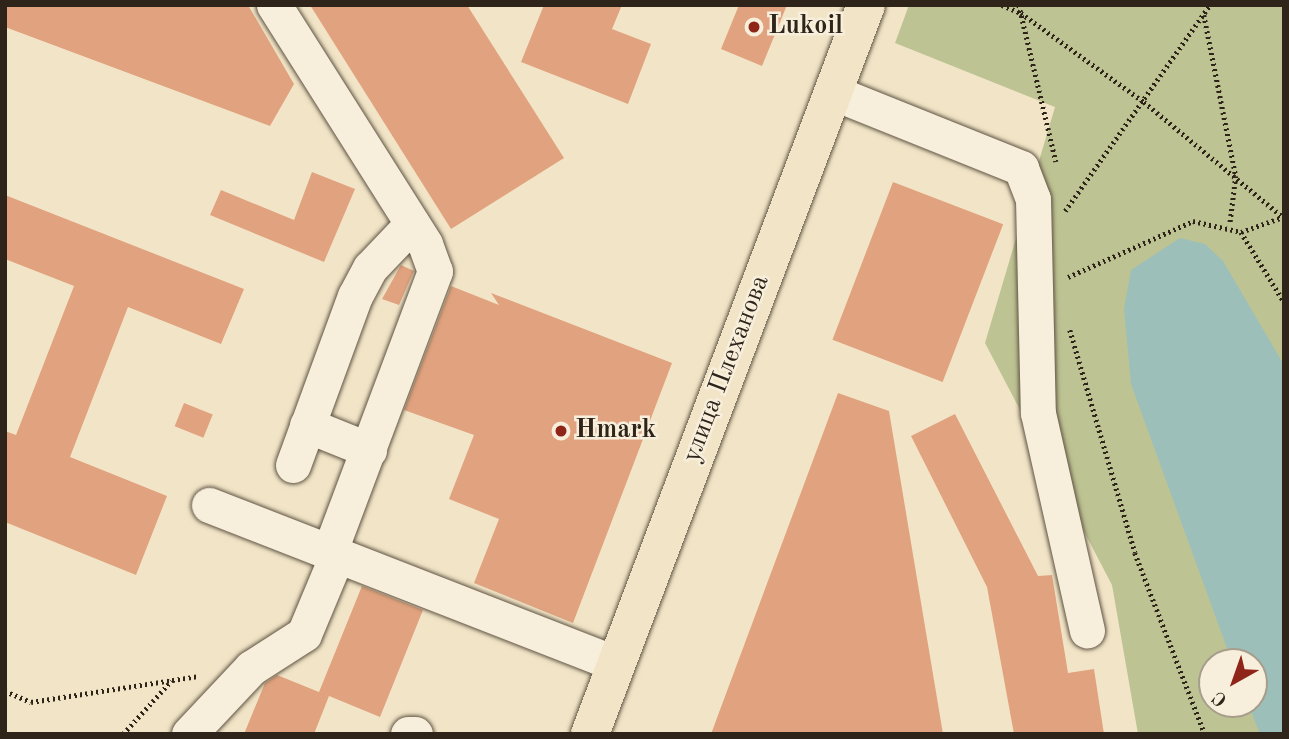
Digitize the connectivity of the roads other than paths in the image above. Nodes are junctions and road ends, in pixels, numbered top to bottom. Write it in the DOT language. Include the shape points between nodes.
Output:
graph roads {
  1 [pos="274,5"];
  2 [pos="866,5"];
  3 [pos="828,103"];
  4 [pos="412,224"];
  5 [pos="307,425"];
  6 [pos="369,450"];
  7 [pos="293,465"];
  8 [pos="209,505"];
  9 [pos="333,554"];
  10 [pos="1087,631"];
  11 [pos="616,664"];
  12 [pos="188,734"];
  13 [pos="408,734"];
  14 [pos="415,734"];
  15 [pos="590,734"];
  1 -- 4 [label="lane"];
  2 -- 3 [label="main road, улица Плеханова"];
  3 -- 10 [label="lane" via="1021,168 1048,199 1038,413"];
  3 -- 11 [label="main road, улица Плеханова"];
  4 -- 5 [label="lane" via="370,268 355,296"];
  4 -- 6 [label="lane" via="435,271"];
  5 -- 6 [label="lane"];
  5 -- 7 [label="lane"];
  6 -- 9 [label="lane"];
  8 -- 9 [label="lane"];
  9 -- 11 [label="lane"];
  9 -- 12 [label="lane" via="304,634 251,668"];
  11 -- 15 [label="main road, улица Плеханова"];
  13 -- 14 [label="lane"];
}
